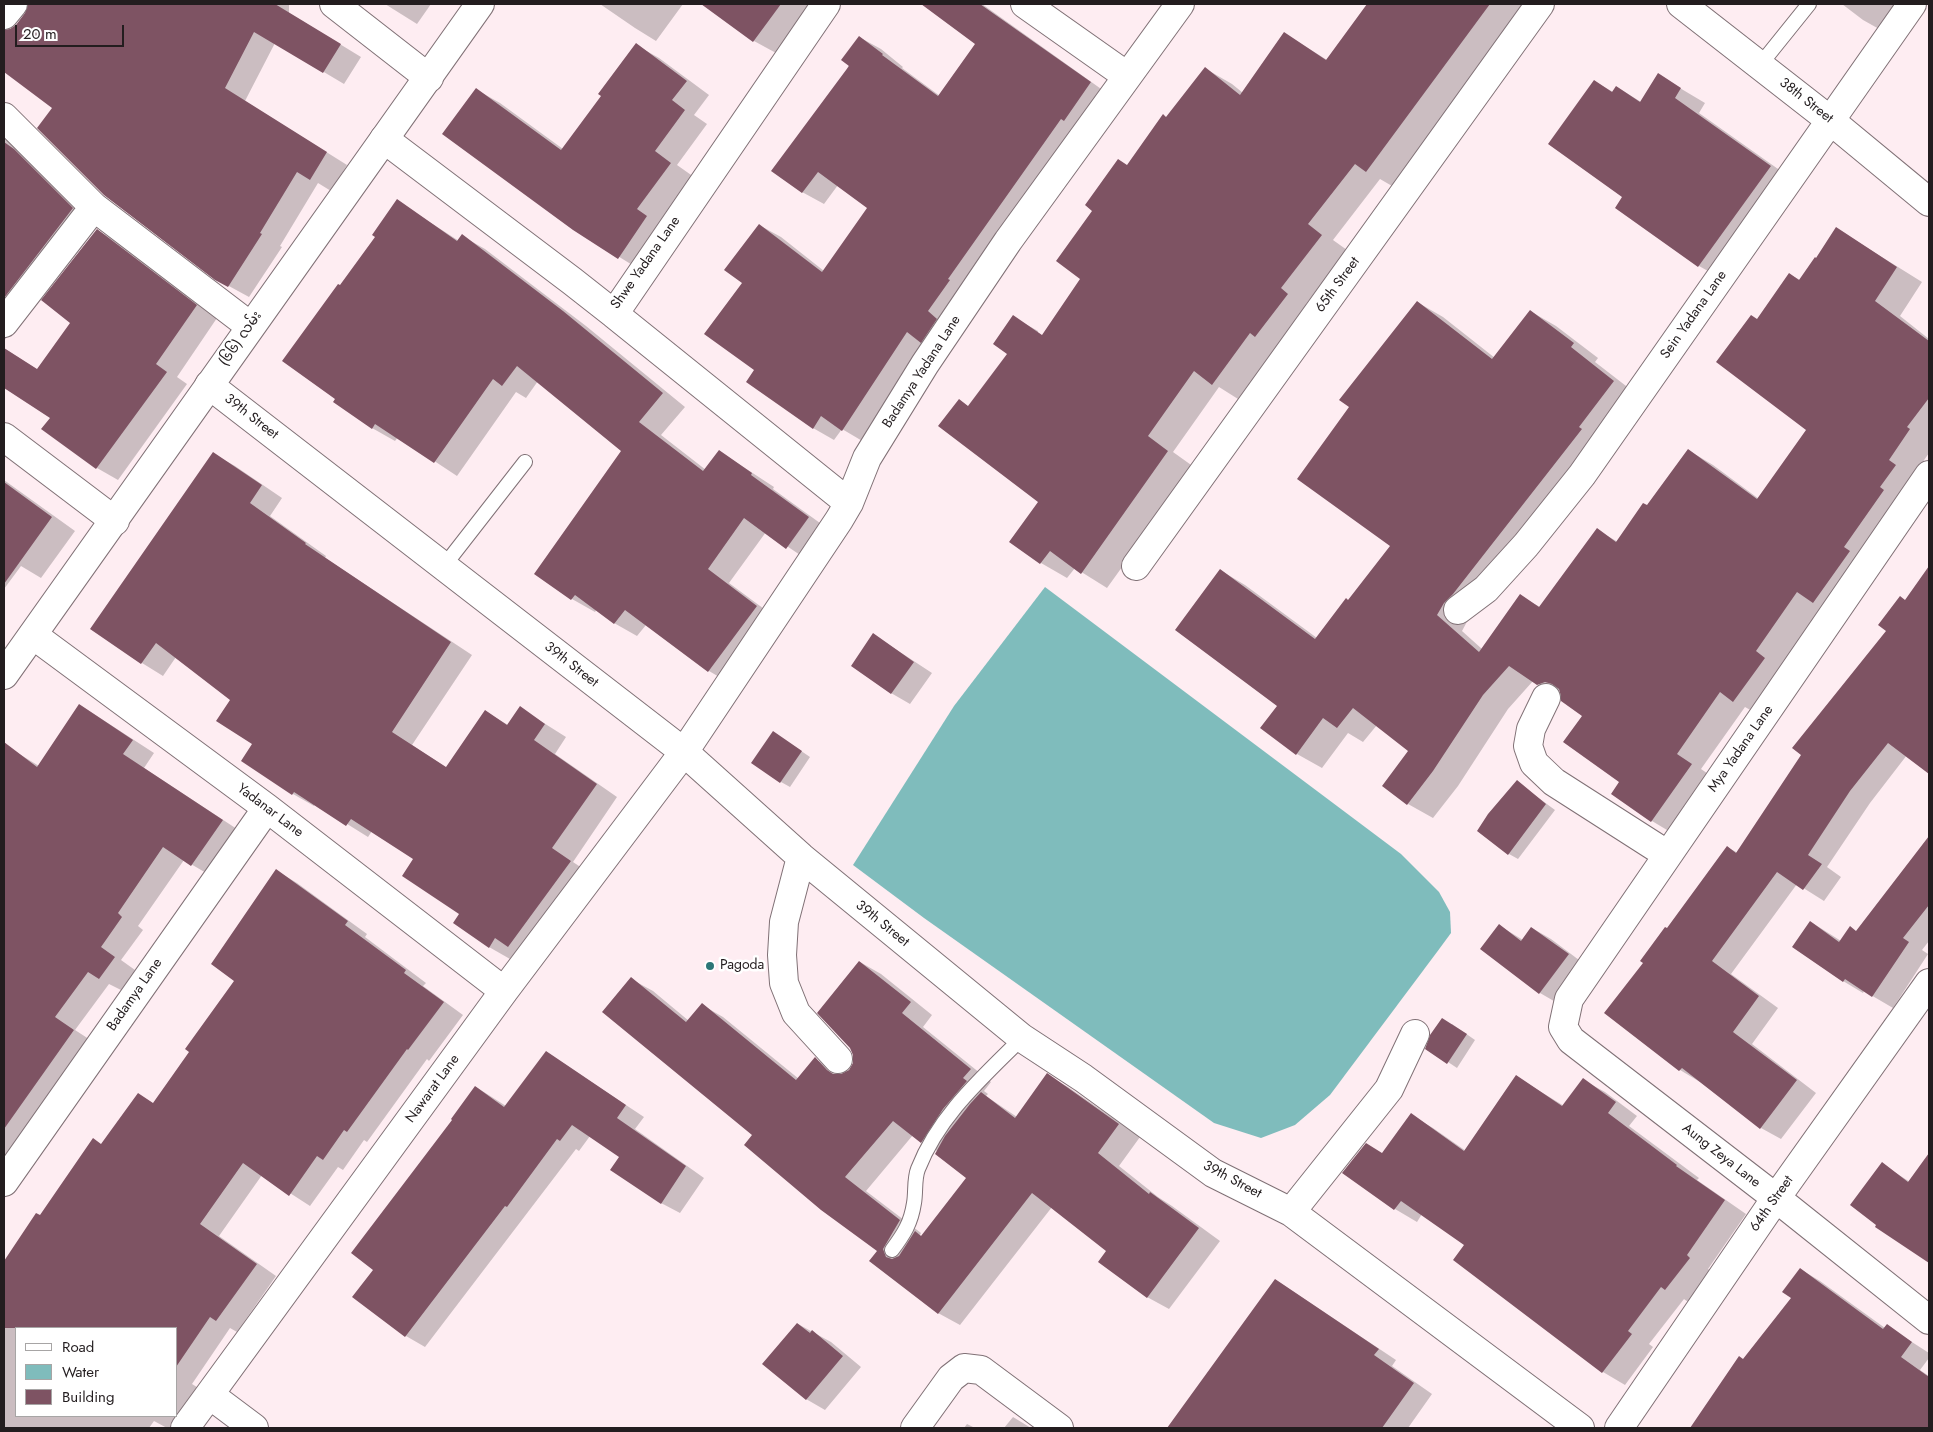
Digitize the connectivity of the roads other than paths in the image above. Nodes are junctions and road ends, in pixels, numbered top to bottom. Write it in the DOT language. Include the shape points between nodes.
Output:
graph roads {
  1 [pos="13,4"];
  2 [pos="334,4"];
  3 [pos="480,4"];
  4 [pos="826,4"];
  5 [pos="1024,4"];
  6 [pos="1180,4"];
  7 [pos="1540,4"];
  8 [pos="1681,4"];
  9 [pos="1809,4"];
  10 [pos="1912,4"];
  11 [pos="4,15"];
  12 [pos="1760,65"];
  13 [pos="1128,76"];
  14 [pos="428,78"];
  15 [pos="4,117"];
  16 [pos="1831,121"];
  17 [pos="384,139"];
  18 [pos="1929,202"];
  19 [pos="94,207"];
  20 [pos="614,314"];
  21 [pos="4,323"];
  22 [pos="250,326"];
  23 [pos="209,385"];
  24 [pos="4,437"];
  25 [pos="526,462"];
  26 [pos="1929,475"];
  27 [pos="849,503"];
  28 [pos="115,521"];
  29 [pos="444,566"];
  30 [pos="1136,566"];
  31 [pos="1458,610"];
  32 [pos="33,635"];
  33 [pos="4,675"];
  34 [pos="1546,698"];
  35 [pos="684,752"];
  36 [pos="267,808"];
  37 [pos="1668,855"];
  38 [pos="801,857"];
  39 [pos="1929,983"];
  40 [pos="504,991"];
  41 [pos="1563,1027"];
  42 [pos="1415,1034"];
  43 [pos="1022,1038"];
  44 [pos="838,1059"];
  45 [pos="4,1182"];
  46 [pos="1776,1198"];
  47 [pos="1291,1212"];
  48 [pos="892,1250"];
  49 [pos="1929,1320"];
  50 [pos="210,1395"];
  51 [pos="186,1428"];
  52 [pos="254,1428"];
  53 [pos="915,1428"];
  54 [pos="1059,1428"];
  55 [pos="1580,1428"];
  56 [pos="1620,1428"];
  1 -- 11 [label="street"];
  2 -- 14 [label="street"];
  3 -- 14 [label="street, (၆၆) လမ်း"];
  4 -- 20 [label="street, Shwe Yadana Lane"];
  5 -- 13 [label="street"];
  6 -- 13 [label="street, Badamya Yadana Lane"];
  7 -- 30 [label="street, 65th Street"];
  8 -- 12 [label="street, 38th Street"];
  9 -- 12 [label="lane"];
  10 -- 16 [label="street, Sein Yadana Lane"];
  12 -- 16 [label="street, 38th Street"];
  13 -- 27 [label="street, Badamya Yadana Lane" via="1008,241 925,364 867,458"];
  14 -- 17 [label="street, (၆၆) လမ်း"];
  15 -- 19 [label="street"];
  16 -- 18 [label="street, 38th Street"];
  16 -- 31 [label="street, Sein Yadana Lane" via="1582,475 1486,589"];
  17 -- 20 [label="street, Shwe Yadana Lane"];
  17 -- 22 [label="street, (၆၆) လမ်း"];
  19 -- 21 [label="street"];
  19 -- 22 [label="street"];
  20 -- 27 [label="street"];
  22 -- 23 [label="street, (၆၆) လမ်း"];
  23 -- 28 [label="street, (၆၆) လမ်း"];
  23 -- 29 [label="street, 39th Street"];
  24 -- 28 [label="street"];
  25 -- 29 [label="lane"];
  26 -- 37 [label="street, Mya Yadana Lane"];
  27 -- 35 [label="street, Badamya Yadana Lane"];
  28 -- 32 [label="street, (၆၆) လမ်း"];
  29 -- 35 [label="street, 39th Street"];
  32 -- 33 [label="street, (၆၆) လမ်း"];
  32 -- 36 [label="street, Yadanar Lane"];
  34 -- 37 [label="street" via="1531,729 1528,746 1534,763 1554,782"];
  35 -- 38 [label="street, 39th Street"];
  35 -- 40 [label="street, Nawarat Lane"];
  36 -- 40 [label="street, Yadanar Lane"];
  36 -- 45 [label="street, Badamya Lane"];
  37 -- 41 [label="street, Mya Yadana Lane" via="1569,999"];
  38 -- 43 [label="street, 39th Street"];
  38 -- 44 [label="street" via="784,922 784,983 796,1013"];
  39 -- 46 [label="street, 64th Street"];
  40 -- 50 [label="street, Nawarat Lane"];
  41 -- 46 [label="street, Aung Zeya Lane" via="1571,1040"];
  42 -- 47 [label="street" via="1389,1089"];
  43 -- 47 [label="street, 39th Street" via="1083,1078 1213,1173"];
  43 -- 48 [label="lane" via="949,1114 936,1133 918,1171 908,1229"];
  46 -- 49 [label="street, Aung Zeya Lane"];
  46 -- 56 [label="street, 64th Street"];
  47 -- 55 [label="street, 39th Street"];
  50 -- 51 [label="street, Nawarat Lane"];
  50 -- 52 [label="street"];
  53 -- 54 [label="street" via="951,1378 964,1368 980,1370"];
}
